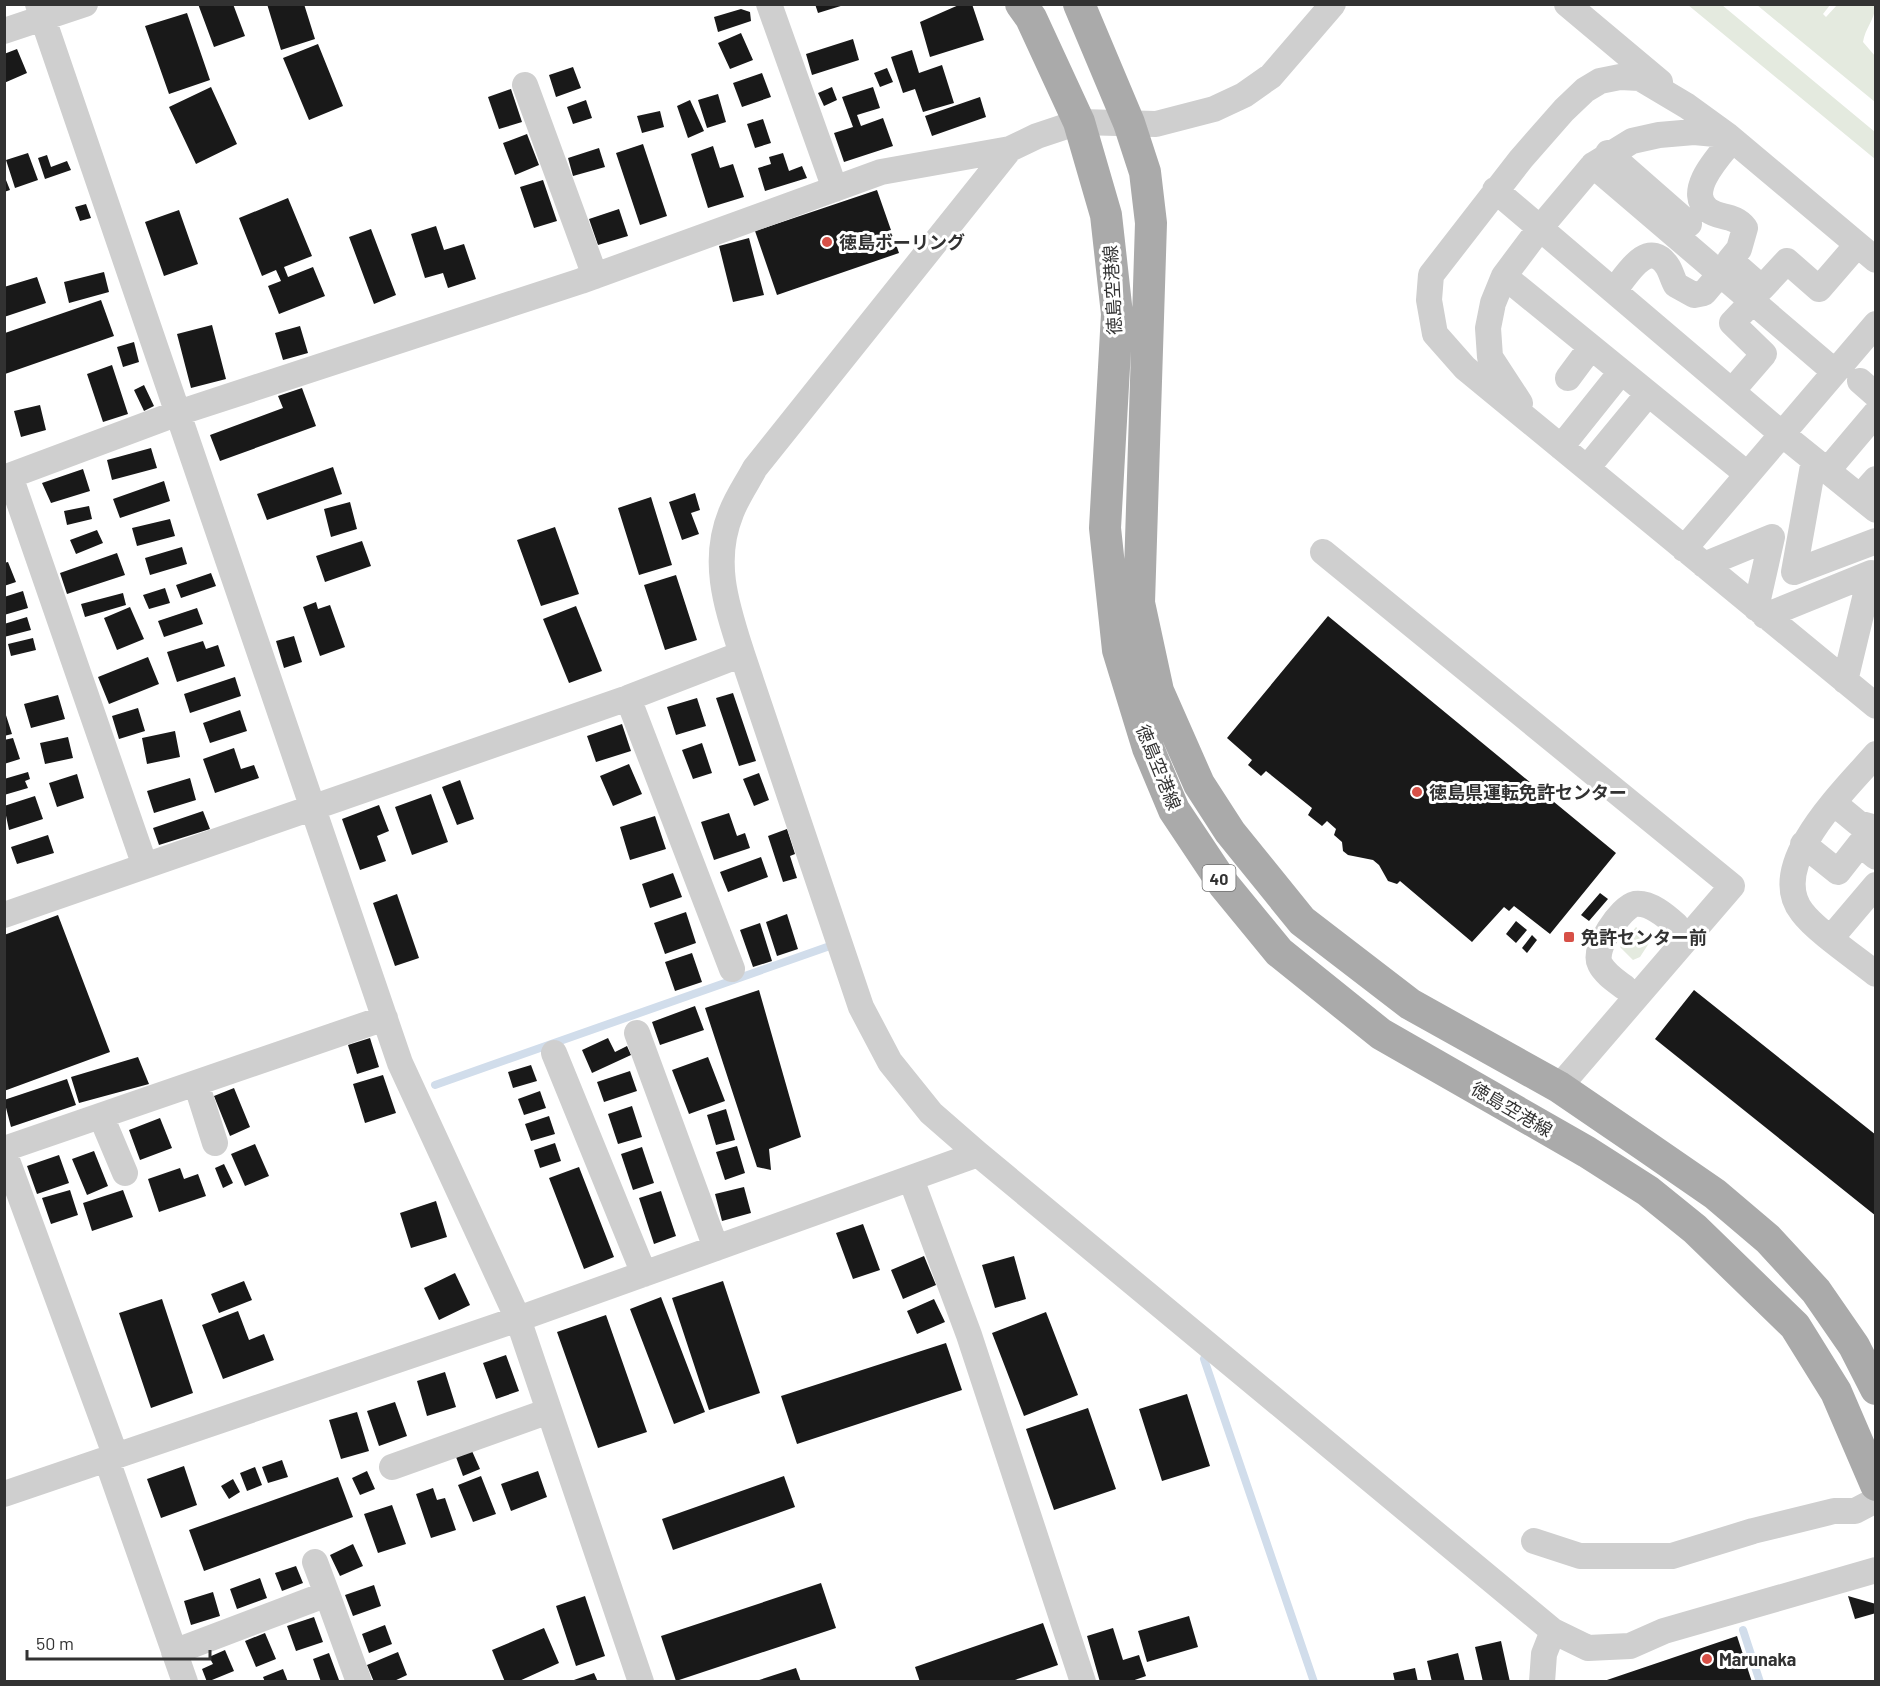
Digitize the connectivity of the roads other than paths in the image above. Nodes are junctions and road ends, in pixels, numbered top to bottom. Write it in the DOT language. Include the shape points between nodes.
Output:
graph roads {
  1 [pos="85,4"];
  2 [pos="769,4"];
  3 [pos="1021,4"];
  4 [pos="1078,4"];
  5 [pos="1333,4"];
  6 [pos="1567,4"];
  7 [pos="40,12"];
  8 [pos="4,32"];
  9 [pos="525,85"];
  10 [pos="1687,106"];
  11 [pos="1079,122"];
  12 [pos="1129,123"];
  13 [pos="1730,138"];
  14 [pos="1010,149"];
  15 [pos="1601,159"];
  16 [pos="835,189"];
  17 [pos="1495,190"];
  18 [pos="1540,228"];
  19 [pos="1866,252"];
  20 [pos="1725,267"];
  21 [pos="595,276"];
  22 [pos="1504,276"];
  23 [pos="1614,291"];
  24 [pos="1757,295"];
  25 [pos="1875,324"];
  26 [pos="1821,338"];
  27 [pos="1591,347"];
  28 [pos="1621,372"];
  29 [pos="1835,372"];
  30 [pos="1568,378"];
  31 [pos="1732,391"];
  32 [pos="1648,394"];
  33 [pos="177,413"];
  34 [pos="1875,413"];
  35 [pos="1533,424"];
  36 [pos="1782,434"];
  37 [pos="1561,447"];
  38 [pos="1821,466"];
  39 [pos="1587,468"];
  40 [pos="1747,474"];
  41 [pos="7,477"];
  42 [pos="1870,495"];
  43 [pos="1875,541"];
  44 [pos="1684,549"];
  45 [pos="1323,552"];
  46 [pos="1704,565"];
  47 [pos="1761,612"];
  48 [pos="742,654"];
  49 [pos="1845,681"];
  50 [pos="628,698"];
  51 [pos="1875,706"];
  52 [pos="1875,754"];
  53 [pos="1835,804"];
  54 [pos="312,807"];
  55 [pos="1875,828"];
  56 [pos="1803,844"];
  57 [pos="1875,857"];
  58 [pos="145,866"];
  59 [pos="1719,875"];
  60 [pos="1875,885"];
  61 [pos="4,915"];
  62 [pos="1867,915"];
  63 [pos="1676,925"];
  64 [pos="1831,938"];
  65 [pos="732,969"];
  66 [pos="1875,974"];
  67 [pos="1624,987"];
  68 [pos="385,1018"];
  69 [pos="638,1033"];
  70 [pos="554,1053"];
  71 [pos="196,1083"];
  72 [pos="1552,1083"];
  73 [pos="100,1116"];
  74 [pos="215,1143"];
  75 [pos="4,1151"];
  76 [pos="978,1154"];
  77 [pos="125,1173"];
  78 [pos="910,1179"];
  79 [pos="716,1248"];
  80 [pos="644,1274"];
  81 [pos="518,1319"];
  82 [pos="1875,1389"];
  83 [pos="549,1411"];
  84 [pos="111,1457"];
  85 [pos="392,1467"];
  86 [pos="1875,1485"];
  87 [pos="4,1494"];
  88 [pos="1875,1500"];
  89 [pos="1534,1541"];
  90 [pos="315,1562"];
  91 [pos="1875,1570"];
  92 [pos="327,1594"];
  93 [pos="1553,1631"];
  94 [pos="174,1652"];
  95 [pos="185,1682"];
  96 [pos="359,1682"];
  97 [pos="641,1682"];
  98 [pos="1083,1682"];
  99 [pos="1542,1682"];
  1 -- 7 [label="street"];
  2 -- 16 [label="street"];
  3 -- 11 [label="main road, 徳島空港線 / 40"];
  4 -- 12 [label="main road, 徳島空港線 / 40"];
  5 -- 12 [label="street" via="1271,76 1244,95 1176,120"];
  6 -- 10 [label="street"];
  7 -- 8 [label="street"];
  7 -- 33 [label="street"];
  9 -- 21 [label="street"];
  10 -- 13 [label="street"];
  10 -- 17 [label="street" via="1640,78 1600,81 1564,110"];
  11 -- 12 [label="street"];
  11 -- 14 [label="street"];
  11 -- 86 [label="main road, 徳島空港線 / 40" via="1106,215 1117,314 1105,528 1118,650 1148,748 1174,810 1224,885 1279,952 1381,1034 1587,1152 1648,1191 1703,1237 1795,1326 1836,1392"];
  12 -- 72 [label="main road, 徳島空港線 / 40" via="1145,172 1151,223 1139,603 1163,701 1199,784 1230,832 1302,921 1410,1004"];
  13 -- 15 [label="street" via="1694,132 1659,135 1632,141"];
  13 -- 19 [label="street"];
  13 -- 20 [label="street" via="1708,169 1702,188 1708,210 1739,220 1745,228 1739,249"];
  14 -- 16 [label="street" via="881,172"];
  14 -- 48 [label="street" via="755,468 731,512 720,548 723,595"];
  15 -- 18 [label="street"];
  15 -- 20 [label="street"];
  16 -- 21 [label="street"];
  17 -- 18 [label="street"];
  17 -- 35 [label="street" via="1431,275 1429,300 1435,334 1465,368"];
  18 -- 22 [label="street"];
  18 -- 23 [label="street"];
  19 -- 24 [label="street" via="1819,289 1786,261"];
  20 -- 23 [label="street" via="1704,293 1694,295 1676,285 1663,261 1644,256"];
  20 -- 24 [label="street"];
  21 -- 33 [label="street"];
  22 -- 27 [label="street"];
  22 -- 35 [label="street" via="1488,328 1490,357"];
  23 -- 31 [label="street"];
  24 -- 26 [label="street"];
  24 -- 29 [label="street"];
  24 -- 31 [label="street" via="1732,324 1764,354"];
  25 -- 29 [label="street"];
  27 -- 28 [label="street"];
  27 -- 30 [label="street"];
  28 -- 32 [label="street"];
  28 -- 37 [label="street"];
  29 -- 36 [label="street"];
  31 -- 36 [label="street"];
  32 -- 39 [label="street"];
  32 -- 40 [label="street"];
  33 -- 41 [label="street"];
  33 -- 54 [label="street"];
  34 -- 38 [label="street"];
  35 -- 37 [label="street"];
  36 -- 38 [label="street"];
  36 -- 40 [label="street"];
  37 -- 39 [label="street"];
  38 -- 42 [label="street"];
  38 -- 43 [label="street" via="1794,572"];
  39 -- 44 [label="street"];
  40 -- 44 [label="street"];
  41 -- 58 [label="street"];
  44 -- 46 [label="street"];
  45 -- 59 [label="street"];
  46 -- 47 [label="street"];
  46 -- 47 [label="street" via="1772,537"];
  47 -- 49 [label="street"];
  47 -- 49 [label="street" via="1871,573"];
  48 -- 50 [label="street"];
  48 -- 76 [label="street" via="861,1008 890,1062 917,1096"];
  49 -- 51 [label="street"];
  50 -- 54 [label="street"];
  50 -- 65 [label="street"];
  52 -- 53 [label="street"];
  53 -- 55 [label="street" via="1858,823"];
  53 -- 56 [label="street"];
  54 -- 58 [label="street"];
  54 -- 68 [label="street"];
  56 -- 57 [label="street" via="1838,872 1860,844"];
  56 -- 64 [label="street" via="1794,862 1792,888 1801,912"];
  58 -- 61 [label="street"];
  59 -- 63 [label="street"];
  59 -- 72 [label="street" via="1732,886"];
  60 -- 62 [label="street"];
  62 -- 64 [label="street"];
  63 -- 67 [label="street"];
  63 -- 67 [label="street" via="1654,909 1630,906 1600,942 1598,954 1600,964"];
  64 -- 66 [label="street"];
  67 -- 72 [label="street"];
  68 -- 71 [label="street"];
  68 -- 81 [label="street" via="400,1063"];
  69 -- 79 [label="street"];
  70 -- 80 [label="street"];
  71 -- 73 [label="street"];
  71 -- 74 [label="street"];
  72 -- 82 [label="main road, 徳島空港線 / 40" via="1715,1194 1768,1239 1816,1291 1854,1346"];
  73 -- 75 [label="street"];
  73 -- 77 [label="street"];
  75 -- 84 [label="street"];
  76 -- 78 [label="street"];
  76 -- 93 [label="street"];
  78 -- 79 [label="street"];
  78 -- 98 [label="street" via="969,1335"];
  79 -- 80 [label="street"];
  80 -- 81 [label="street"];
  81 -- 83 [label="street"];
  81 -- 84 [label="street"];
  83 -- 85 [label="street"];
  83 -- 97 [label="street"];
  84 -- 87 [label="street"];
  84 -- 94 [label="street"];
  88 -- 89 [label="street" via="1855,1511 1834,1511 1672,1556 1580,1556"];
  90 -- 92 [label="street"];
  91 -- 93 [label="street" via="1664,1631 1630,1646 1587,1648"];
  92 -- 94 [label="street"];
  92 -- 96 [label="street"];
  93 -- 99 [label="street" via="1544,1654"];
  94 -- 95 [label="street"];
}
